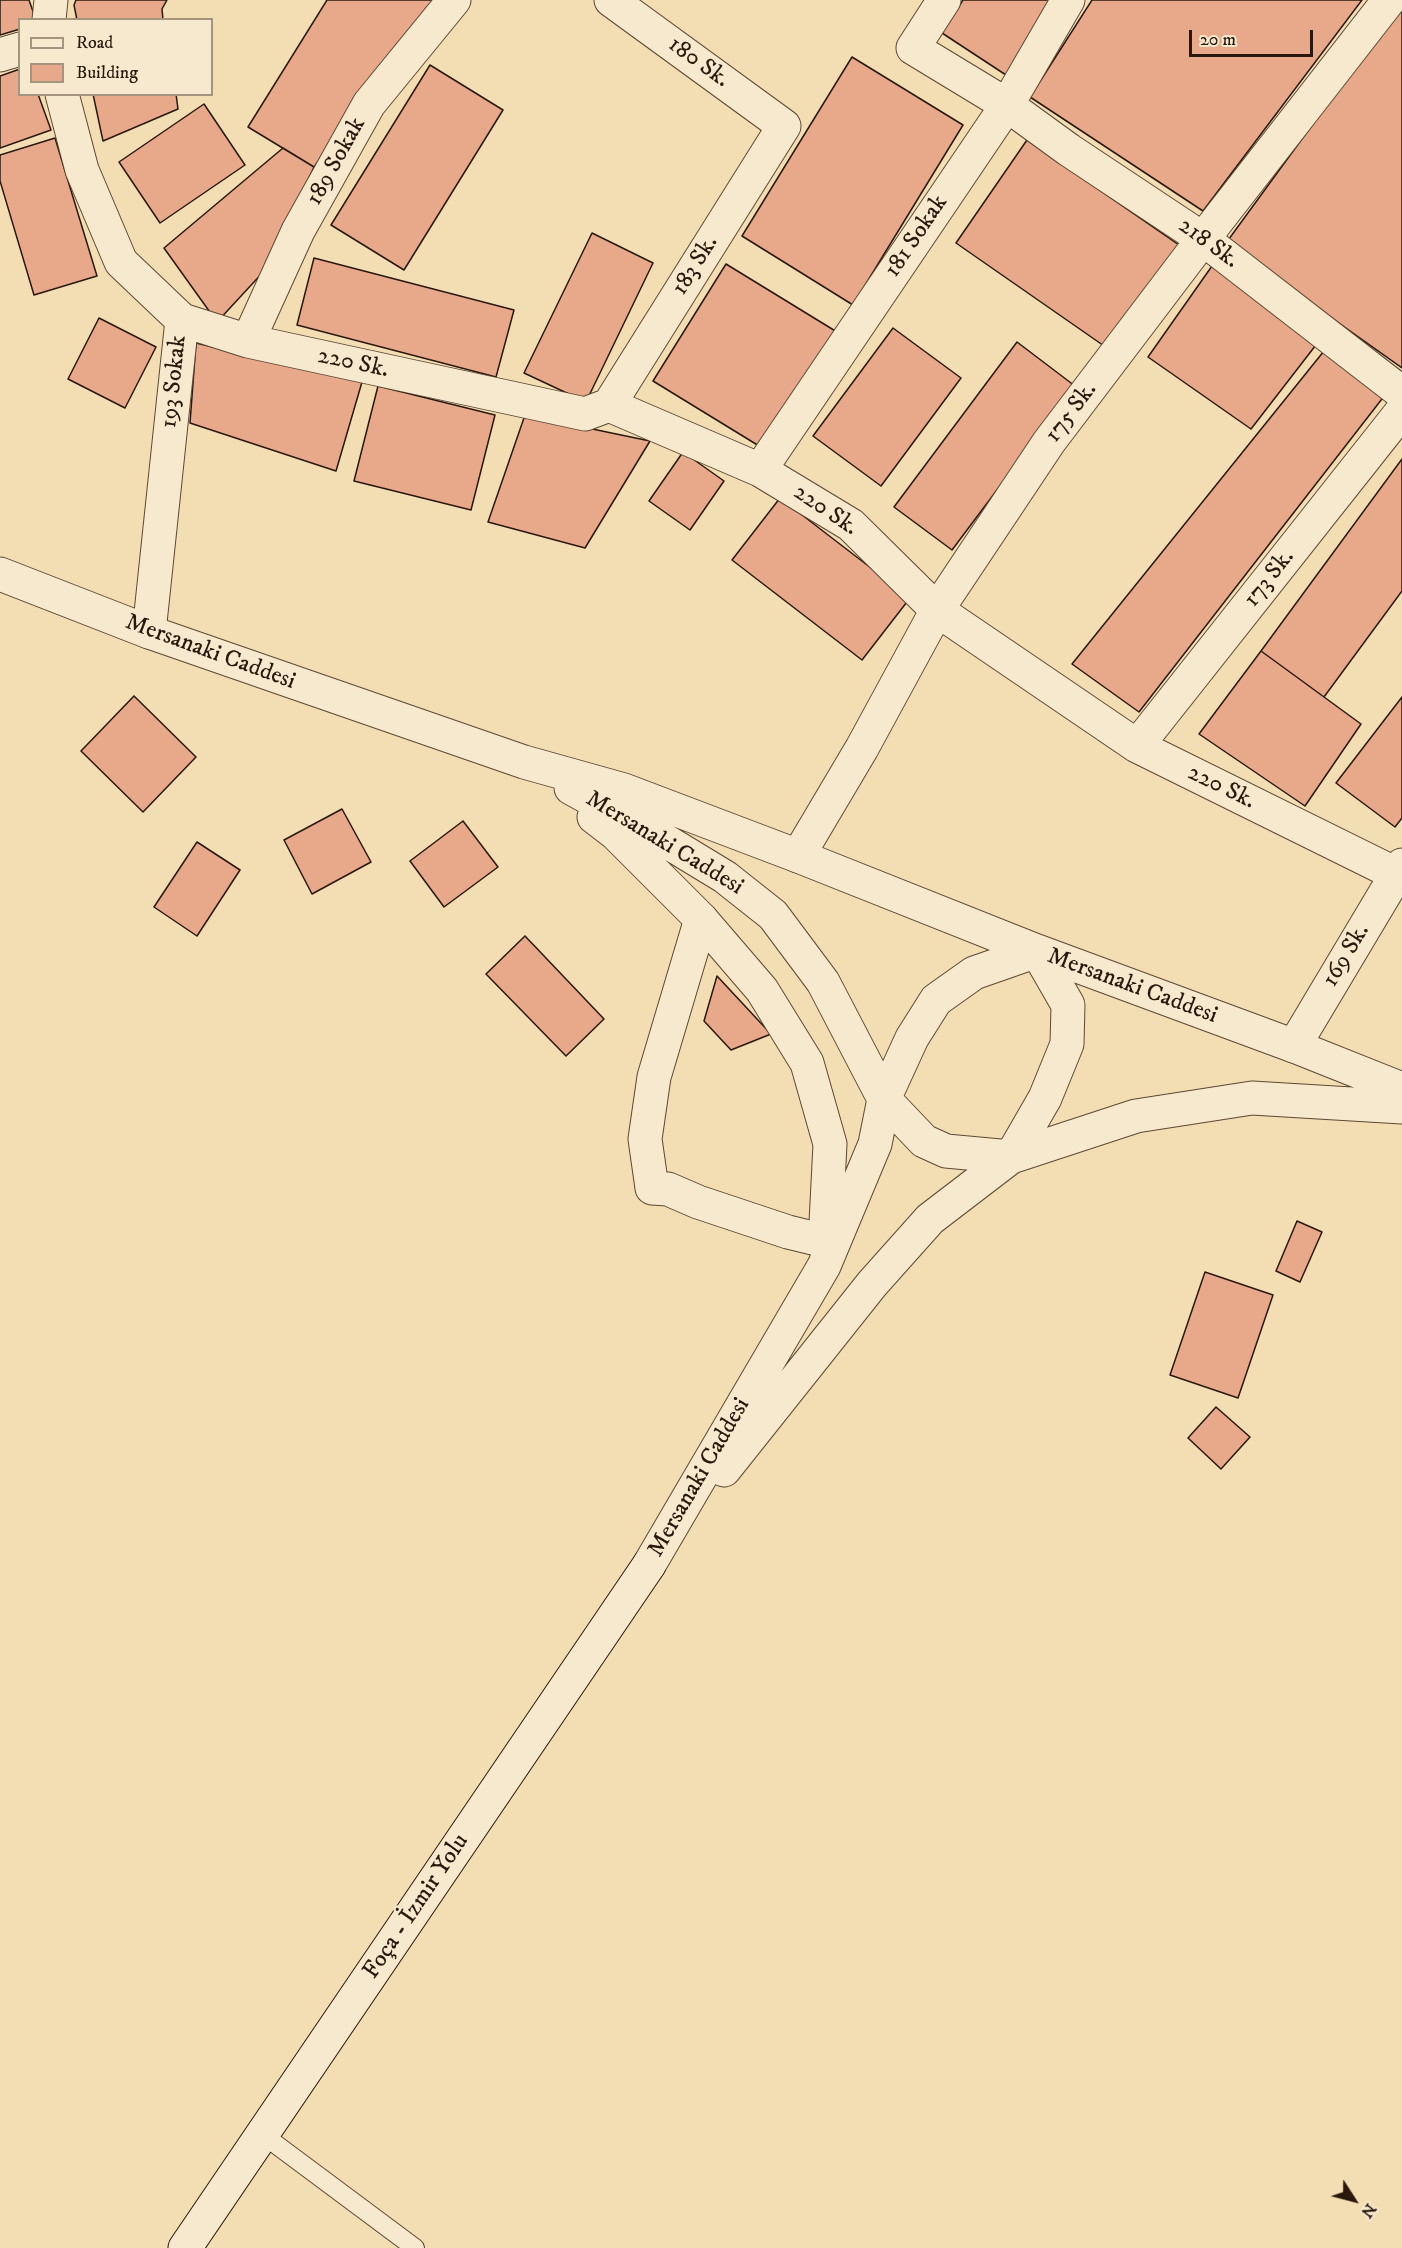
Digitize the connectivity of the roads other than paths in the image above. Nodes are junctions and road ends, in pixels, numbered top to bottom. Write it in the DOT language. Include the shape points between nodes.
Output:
graph roads {
  1 [pos="51,0"];
  2 [pos="454,0"];
  3 [pos="611,0"];
  4 [pos="944,0"];
  5 [pos="1068,0"];
  6 [pos="1389,0"];
  7 [pos="49,18"];
  8 [pos="18,50"];
  9 [pos="0,55"];
  10 [pos="63,96"];
  11 [pos="1007,105"];
  12 [pos="784,126"];
  13 [pos="1203,239"];
  14 [pos="182,320"];
  15 [pos="248,341"];
  16 [pos="1402,393"];
  17 [pos="609,405"];
  18 [pos="1402,411"];
  19 [pos="760,470"];
  20 [pos="0,574"];
  21 [pos="937,610"];
  22 [pos="149,632"];
  23 [pos="1137,746"];
  24 [pos="524,762"];
  25 [pos="798,855"];
  26 [pos="1399,870"];
  27 [pos="701,919"];
  28 [pos="1037,951"];
  29 [pos="1294,1046"];
  30 [pos="1402,1089"];
  31 [pos="884,1099"];
  32 [pos="1402,1107"];
  33 [pos="1011,1157"];
  34 [pos="825,1254"];
  35 [pos="649,1565"];
  36 [pos="262,2134"];
  37 [pos="185,2248"];
  38 [pos="415,2248"];
  1 -- 7 [label="street"];
  2 -- 15 [label="street, 189 Sokak" via="369,104 298,231"];
  3 -- 12 [label="street, 180 Sk."];
  4 -- 11 [label="street, 218 Sk." via="913,48"];
  5 -- 11 [label="street, 181 Sokak"];
  6 -- 13 [label="street, 175 Sk."];
  8 -- 9 [label="street"];
  10 -- 14 [label="street, 193 Sokak" via="82,170 121,262"];
  11 -- 13 [label="street, 218 Sk."];
  11 -- 19 [label="street, 181 Sokak"];
  12 -- 17 [label="street, 183 Sk."];
  13 -- 16 [label="street, 218 Sk."];
  13 -- 21 [label="street, 175 Sk." via="1049,442"];
  14 -- 15 [label="street, 220 Sk."];
  14 -- 22 [label="street, 193 Sokak"];
  15 -- 17 [label="street, 220 Sk." via="585,414"];
  17 -- 19 [label="street, 220 Sk."];
  18 -- 23 [label="street, 173 Sk."];
  19 -- 21 [label="street, 220 Sk." via="851,525"];
  20 -- 22 [label="street, Mersanaki Caddesi"];
  21 -- 23 [label="street, 220 Sk."];
  21 -- 25 [label="street, 175 Sk."];
  22 -- 24 [label="street, Mersanaki Caddesi"];
  23 -- 26 [label="street, 220 Sk."];
  24 -- 25 [label="street, Mersanaki Caddesi" via="624,790"];
  24 -- 27 [label="street" via="616,834"];
  24 -- 31 [label="street, Mersanaki Caddesi" via="725,877 773,915 823,982"];
  25 -- 28 [label="street, Mersanaki Caddesi"];
  26 -- 29 [label="street, 169 Sk."];
  27 -- 34 [label="street" via="762,990 807,1063 830,1144"];
  27 -- 34 [label="street" via="654,1077 645,1139 652,1188 668,1189 788,1232"];
  28 -- 29 [label="street, Mersanaki Caddesi"];
  28 -- 31 [label="street" via="974,973 936,1000 912,1038"];
  28 -- 33 [label="street" via="1068,1005 1067,1044 1045,1098"];
  29 -- 30 [label="street, Mersanaki Caddesi"];
  31 -- 33 [label="street" via="924,1141 946,1151"];
  31 -- 34 [label="street, Mersanaki Caddesi" via="875,1144"];
  32 -- 33 [label="street, Mersanaki Caddesi" via="1252,1098 1136,1116"];
  33 -- 35 [label="street, Mersanaki Caddesi" via="930,1219 879,1276"];
  34 -- 35 [label="street, Mersanaki Caddesi"];
  35 -- 36 [label="street, Foça - İzmir Yolu"];
  36 -- 37 [label="street, Foça - İzmir Yolu"];
  36 -- 38 [label="lane"];
}
